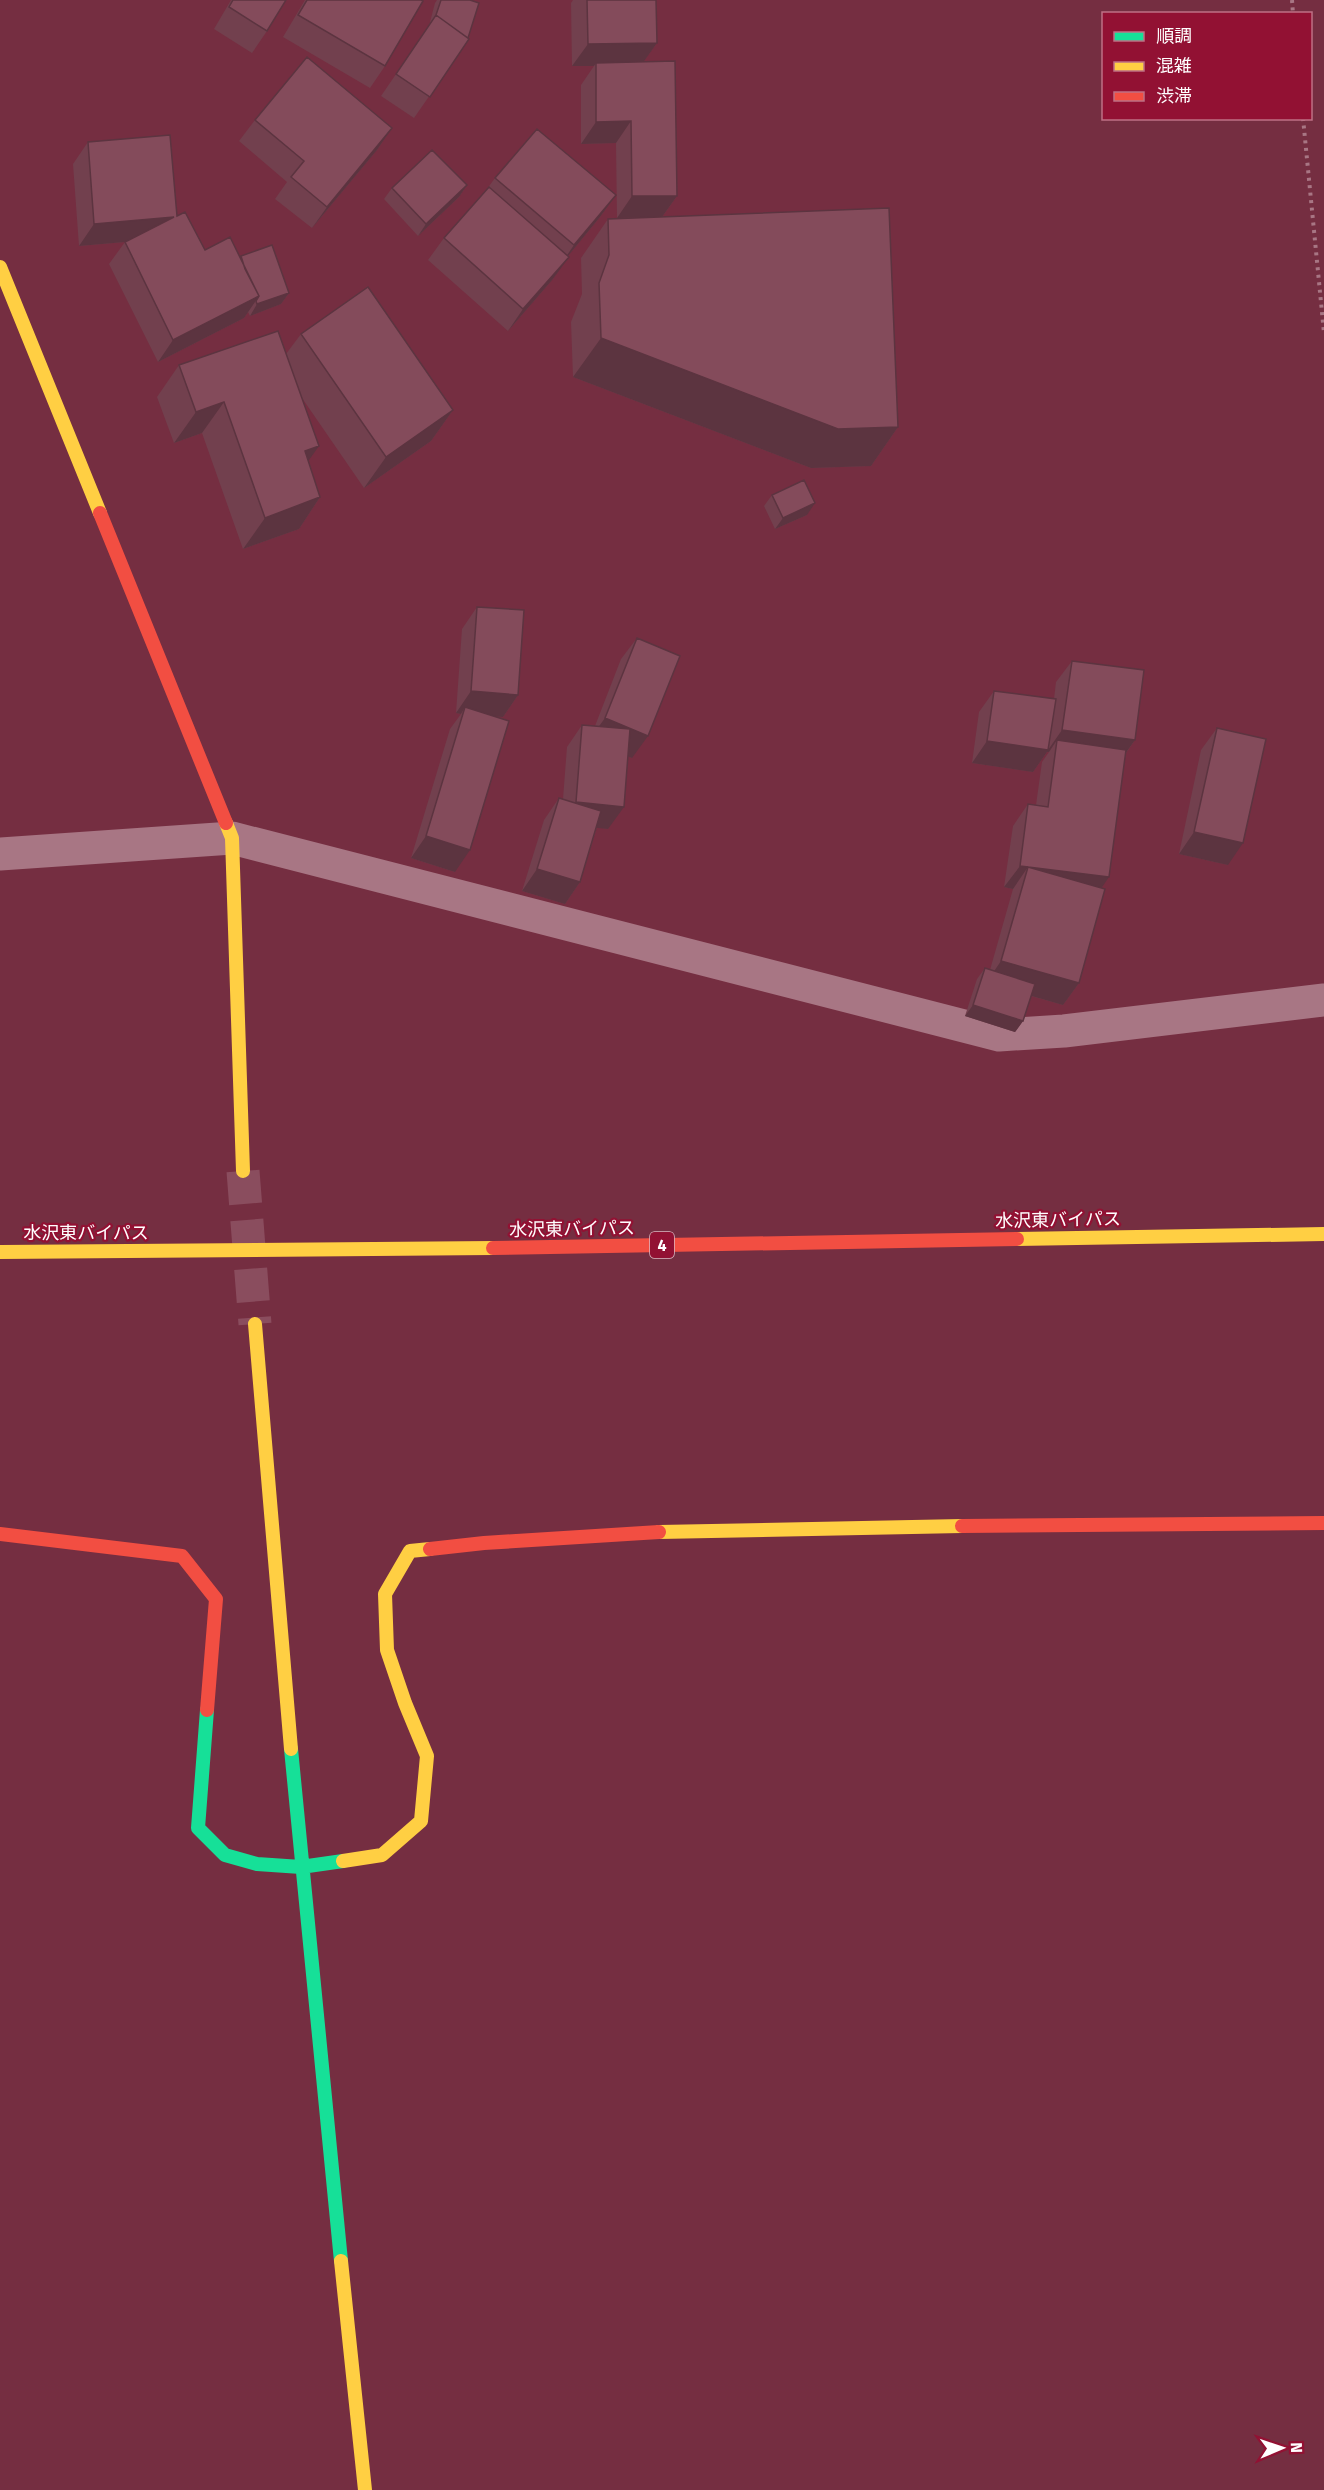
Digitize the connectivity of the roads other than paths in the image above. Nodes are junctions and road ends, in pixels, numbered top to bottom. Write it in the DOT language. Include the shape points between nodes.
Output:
graph roads {
  1 [pos="0,267"];
  2 [pos="232,838"];
  3 [pos="0,854"];
  4 [pos="1324,1000"];
  5 [pos="243,1171"];
  6 [pos="1324,1234"];
  7 [pos="0,1252"];
  8 [pos="255,1324"];
  9 [pos="1324,1523"];
  10 [pos="0,1534"];
  11 [pos="301,1867"];
  12 [pos="365,2490"];
  1 -- 2 [label="main road"];
  2 -- 3 [label="street"];
  2 -- 4 [label="street" via="999,1035"];
  2 -- 5 [label="main road"];
  6 -- 7 [label="main road, 水沢東バイパス / 4" via="456,1249"];
  8 -- 11 [label="main road"];
  9 -- 11 [label="main road" via="699,1530 410,1551 385,1594 387,1650 427,1756 421,1821 382,1855"];
  10 -- 11 [label="main road" via="182,1556 216,1599 198,1828 225,1855 257,1864"];
  11 -- 12 [label="main road"];
}
